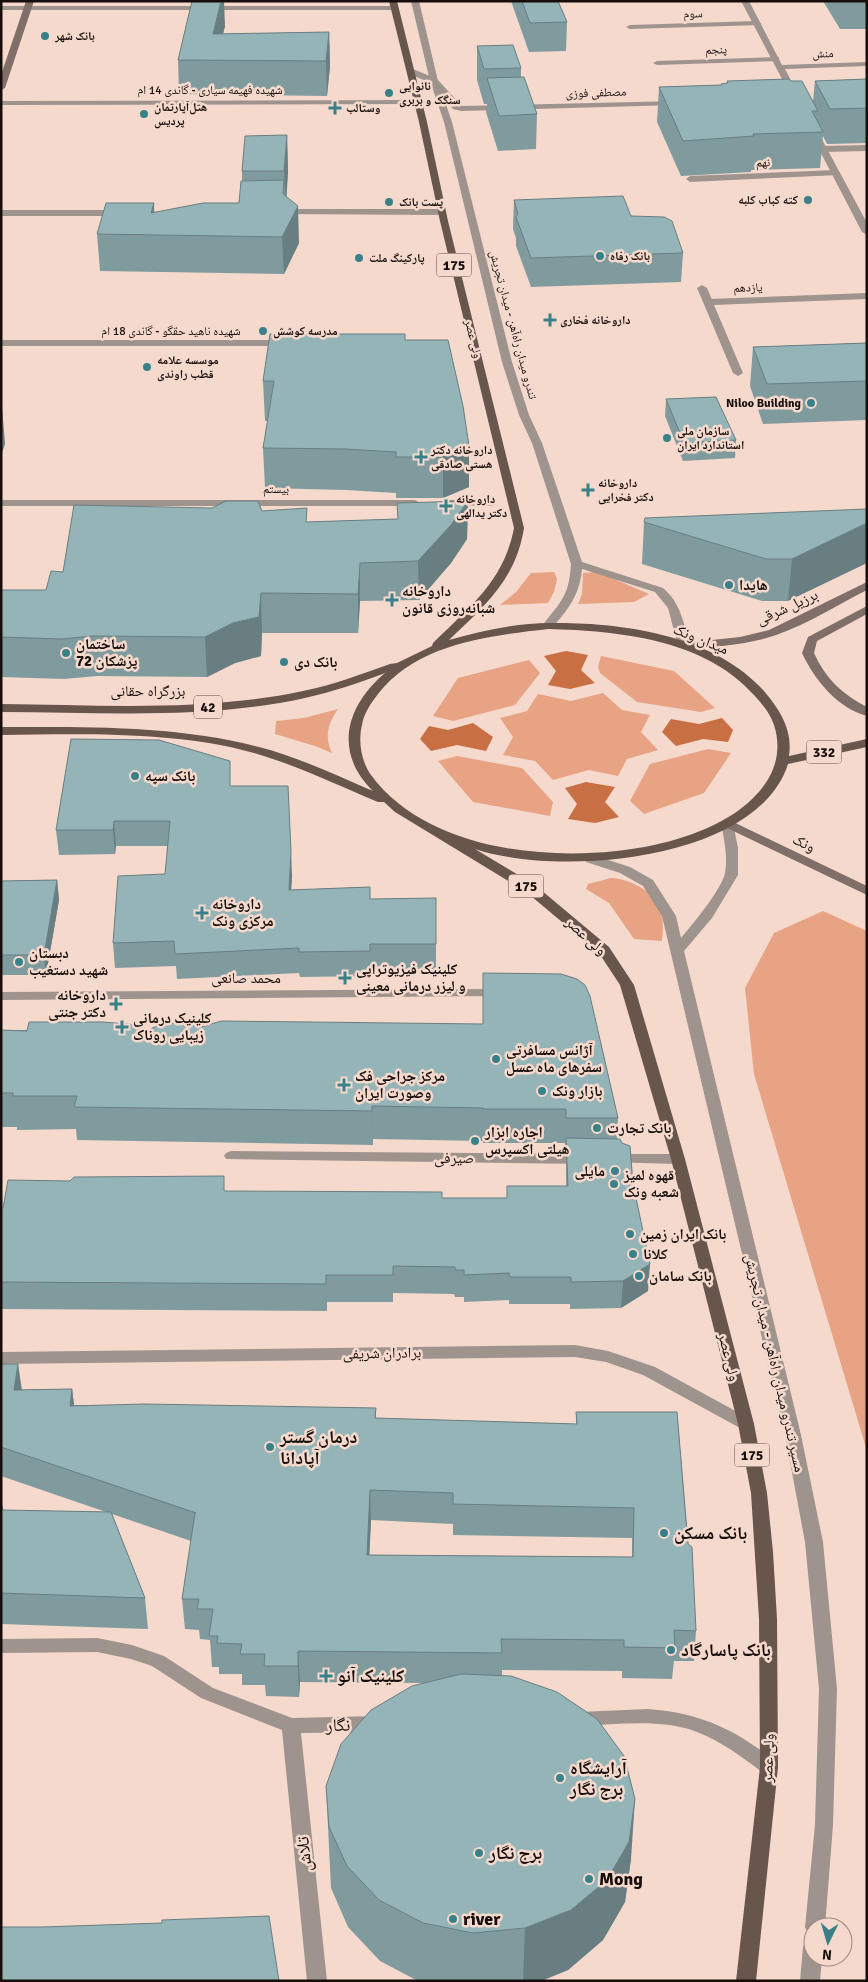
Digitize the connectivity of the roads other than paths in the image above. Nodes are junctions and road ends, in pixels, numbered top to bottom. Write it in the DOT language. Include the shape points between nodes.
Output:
graph roads {
  1 [pos="415,1"];
  2 [pos="745,1"];
  3 [pos="393,4"];
  4 [pos="29,5"];
  5 [pos="1,8"];
  6 [pos="757,23"];
  7 [pos="630,27"];
  8 [pos="778,63"];
  9 [pos="657,64"];
  10 [pos="867,64"];
  11 [pos="410,71"];
  12 [pos="434,81"];
  13 [pos="1,88"];
  14 [pos="787,100"];
  15 [pos="418,102"];
  16 [pos="1,103"];
  17 [pos="688,103"];
  18 [pos="810,125"];
  19 [pos="867,148"];
  20 [pos="823,150"];
  21 [pos="836,173"];
  22 [pos="690,179"];
  23 [pos="266,212"];
  24 [pos="442,212"];
  25 [pos="128,213"];
  26 [pos="1,214"];
  27 [pos="867,232"];
  28 [pos="702,288"];
  29 [pos="867,296"];
  30 [pos="708,302"];
  31 [pos="1,343"];
  32 [pos="294,343"];
  33 [pos="738,372"];
  34 [pos="1,503"];
  35 [pos="423,503"];
  36 [pos="443,503"];
  37 [pos="492,503"];
  38 [pos="577,564"];
  39 [pos="867,585"];
  40 [pos="867,609"];
  41 [pos="548,626"];
  42 [pos="684,646"];
  43 [pos="433,649"];
  44 [pos="409,661"];
  45 [pos="1,708"];
  46 [pos="867,712"];
  47 [pos="1,731"];
  48 [pos="867,743"];
  49 [pos="782,761"];
  50 [pos="390,803"];
  51 [pos="727,824"];
  52 [pos="440,833"];
  53 [pos="591,858"];
  54 [pos="867,891"];
  55 [pos="678,950"];
  56 [pos="492,993"];
  57 [pos="1,996"];
  58 [pos="230,1156"];
  59 [pos="678,1159"];
  60 [pos="1,1358"];
  61 [pos="746,1424"];
  62 [pos="1,1646"];
  63 [pos="559,1719"];
  64 [pos="390,1724"];
  65 [pos="291,1726"];
  66 [pos="770,1766"];
  67 [pos="816,1917"];
  68 [pos="811,1967"];
  69 [pos="317,1981"];
  70 [pos="746,1981"];
  71 [pos="810,1981"];
  1 -- 12 [label="street, تندرو میدان راه‌آهن - میدان تجریش"];
  2 -- 6 [label="street"];
  3 -- 4 [label="street"];
  3 -- 11 [label="main road, ولی عصر / 175"];
  4 -- 5 [label="street"];
  4 -- 13 [label="main road"];
  6 -- 7 [label="street, سوم"];
  6 -- 8 [label="street"];
  8 -- 9 [label="street, پنجم"];
  8 -- 10 [label="street, منش"];
  8 -- 14 [label="street" via="799,104"];
  11 -- 12 [label="street, مصطفی فوزی"];
  11 -- 15 [label="main road, ولی عصر / 175"];
  12 -- 17 [label="street, مصطفی فوزی" via="460,109"];
  12 -- 38 [label="street, تندرو میدان راه‌آهن - میدان تجریش" via="448,122 509,371 537,442"];
  15 -- 16 [label="street, شهیده فهیمه سیاری - گاندی 14 ام"];
  15 -- 24 [label="main road, ولی عصر / 175"];
  18 -- 20 [label="street"];
  19 -- 20 [label="street"];
  20 -- 21 [label="street"];
  21 -- 22 [label="street, نهم"];
  21 -- 27 [label="street"];
  23 -- 24 [label="street"];
  24 -- 43 [label="main road, ولی عصر / 175" via="520,528 518,546 500,582"];
  25 -- 26 [label="street"];
  28 -- 30 [label="street"];
  29 -- 30 [label="street, یازدهم"];
  30 -- 33 [label="street"];
  31 -- 32 [label="street, شهیده ناهید حقگو - گاندی 18 ام"];
  34 -- 35 [label="street, بیستم"];
  36 -- 37 [label="street"];
  38 -- 41 [label="street" via="570,601"];
  38 -- 42 [label="street" via="665,594 672,603"];
  39 -- 42 [label="main road, برزیل شرقی" via="772,632 751,638"];
  40 -- 46 [label="main road" via="812,639 808,653 812,664 832,689"];
  41 -- 42 [label="main road, میدان ونک" via="631,632"];
  41 -- 43 [label="main road, میدان ونک" via="492,632"];
  42 -- 49 [label="main road, میدان ونک" via="730,668 764,696 781,728 784,744"];
  43 -- 44 [label="main road, میدان ونک"];
  44 -- 45 [label="main road, بزرگراه حقانی / 42" via="295,697 262,702 214,707"];
  44 -- 50 [label="main road, میدان ونک" via="372,692 360,710 355,726 354,742 365,775"];
  47 -- 50 [label="main road, 42" via="104,730 204,739 257,750"];
  48 -- 49 [label="main road, 332"];
  49 -- 51 [label="main road, میدان ونک" via="761,799"];
  50 -- 52 [label="main road, میدان ونک"];
  51 -- 53 [label="main road, میدان ونک" via="687,842 654,851"];
  51 -- 54 [label="main road, ونک"];
  51 -- 55 [label="street" via="732,848 731,875 707,915"];
  52 -- 53 [label="main road, میدان ونک" via="503,851 551,858"];
  52 -- 59 [label="main road, ولی عصر / 175" via="530,888 604,950 627,985"];
  53 -- 55 [label="street, مسیر تندرو میدان راه‌آهن - میدان تجریش" via="648,883 669,916"];
  55 -- 67 [label="street, مسیر تندرو میدان راه‌آهن - میدان تجریش" via="793,1435 814,1542 828,1689 824,1825"];
  56 -- 57 [label="street, محمد صانعی"];
  58 -- 59 [label="street, صیرفی"];
  59 -- 61 [label="main road, ولی عصر / 175"];
  60 -- 61 [label="street, برادران شریفی" via="576,1351 608,1357 650,1371"];
  61 -- 66 [label="main road, ولی عصر / 175" via="759,1494 764,1552"];
  62 -- 65 [label="street, نگار" via="97,1645 132,1652 158,1661 207,1693"];
  63 -- 66 [label="street" via="658,1717 686,1722 714,1730"];
  64 -- 65 [label="street, نگار"];
  65 -- 69 [label="street, تلاش"];
  66 -- 70 [label="main road, ولی عصر / 175"];
  68 -- 71 [label="street"];
}
